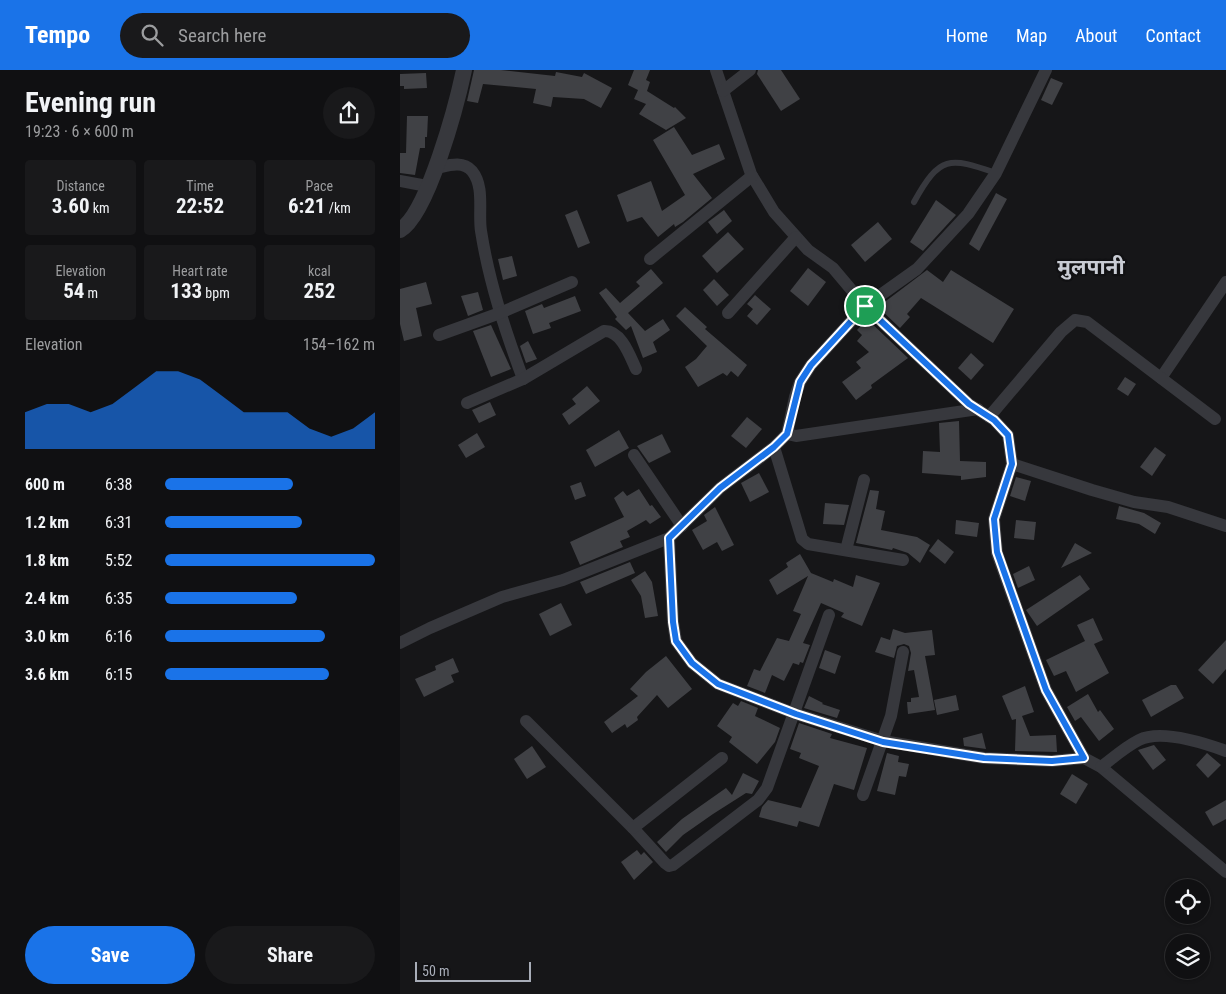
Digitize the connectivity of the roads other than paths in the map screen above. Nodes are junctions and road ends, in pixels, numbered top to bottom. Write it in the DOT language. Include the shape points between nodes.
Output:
graph roads {
  1 [pos="464,70"];
  2 [pos="716,70"];
  3 [pos="750,70"];
  4 [pos="1046,70"];
  5 [pos="723,91"];
  6 [pos="436,168"];
  7 [pos="996,173"];
  8 [pos="752,176"];
  9 [pos="400,181"];
  10 [pos="427,186"];
  11 [pos="914,202"];
  12 [pos="400,230"];
  13 [pos="796,237"];
  14 [pos="650,259"];
  15 [pos="572,282"];
  16 [pos="1226,282"];
  17 [pos="865,306"];
  18 [pos="500,313"];
  19 [pos="728,313"];
  20 [pos="439,335"];
  21 [pos="636,369"];
  22 [pos="523,378"];
  23 [pos="1161,378"];
  24 [pos="467,403"];
  25 [pos="978,409"];
  26 [pos="989,417"];
  27 [pos="1215,419"];
  28 [pos="787,434"];
  29 [pos="774,447"];
  30 [pos="634,455"];
  31 [pos="1012,464"];
  32 [pos="864,480"];
  33 [pos="682,526"];
  34 [pos="1226,526"];
  35 [pos="669,538"];
  36 [pos="846,550"];
  37 [pos="903,560"];
  38 [pos="829,615"];
  39 [pos="400,643"];
  40 [pos="903,652"];
  41 [pos="796,714"];
  42 [pos="526,722"];
  43 [pos="883,742"];
  44 [pos="1226,751"];
  45 [pos="722,758"];
  46 [pos="1084,758"];
  47 [pos="1101,767"];
  48 [pos="863,795"];
  49 [pos="633,828"];
  50 [pos="1226,872"];
  1 -- 6 [label="street"];
  2 -- 5 [label="street"];
  3 -- 5 [label="street"];
  4 -- 7 [label="street"];
  5 -- 8 [label="street"];
  6 -- 10 [label="street"];
  6 -- 18 [label="street" via="455,164 466,166 473,172 481,201 480,226 485,259"];
  7 -- 11 [label="lane" via="963,162 952,162 939,168 926,181"];
  7 -- 17 [label="street" via="968,214 917,268"];
  8 -- 13 [label="street" via="774,212"];
  8 -- 14 [label="street"];
  9 -- 10 [label="street"];
  10 -- 12 [label="street" via="415,212"];
  13 -- 17 [label="street" via="833,268"];
  13 -- 19 [label="street"];
  15 -- 18 [label="street"];
  16 -- 23 [label="street"];
  17 -- 25 [label="street"];
  17 -- 28 [label="street" via="811,365 800,382"];
  18 -- 20 [label="street"];
  18 -- 22 [label="street"];
  21 -- 22 [label="street" via="614,333 604,331"];
  22 -- 24 [label="street"];
  23 -- 26 [label="street" via="1087,322 1075,320 1042,353"];
  23 -- 27 [label="street"];
  25 -- 26 [label="street"];
  25 -- 28 [label="street" via="796,436"];
  26 -- 31 [label="street" via="1008,435"];
  28 -- 29 [label="street"];
  29 -- 33 [label="street" via="720,488"];
  29 -- 36 [label="street" via="802,539 808,544"];
  30 -- 33 [label="street"];
  31 -- 34 [label="street" via="1092,490 1134,502 1168,507"];
  31 -- 46 [label="street" via="994,519 997,552 1046,690"];
  32 -- 36 [label="street"];
  33 -- 35 [label="street"];
  35 -- 39 [label="street" via="563,580 502,597"];
  35 -- 41 [label="street" via="676,641 692,663 718,684"];
  36 -- 37 [label="street"];
  38 -- 41 [label="street"];
  40 -- 43 [label="street"];
  41 -- 43 [label="street"];
  41 -- 49 [label="street" via="763,794 673,864 665,863"];
  42 -- 49 [label="street"];
  43 -- 46 [label="street" via="992,759 1052,761"];
  43 -- 48 [label="street"];
  44 -- 47 [label="street" via="1195,740 1173,737 1141,739"];
  45 -- 49 [label="street"];
  46 -- 47 [label="street"];
  47 -- 50 [label="street"];
}
